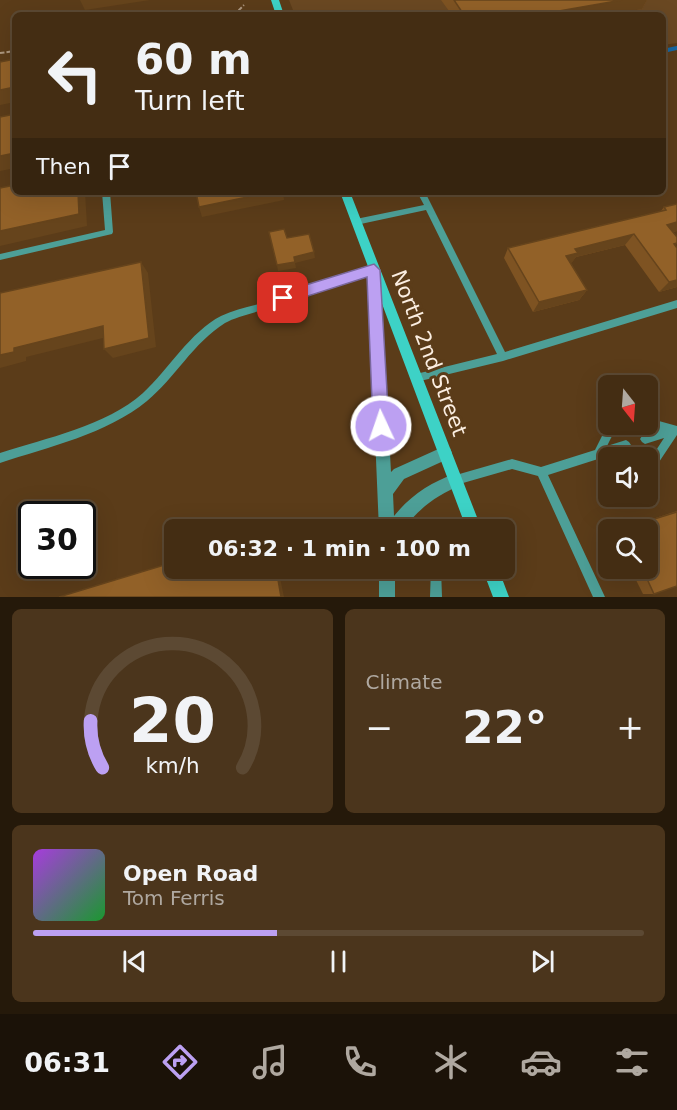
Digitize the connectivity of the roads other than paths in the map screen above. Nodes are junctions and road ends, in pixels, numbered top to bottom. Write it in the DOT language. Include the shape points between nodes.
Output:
graph roads {
  1 [pos="106,195"];
  2 [pos="346,195"];
  3 [pos="423,195"];
  4 [pos="429,207"];
  5 [pos="356,222"];
  6 [pos="0,257"];
  7 [pos="374,270"];
  8 [pos="677,304"];
  9 [pos="503,357"];
  10 [pos="416,378"];
  11 [pos="658,425"];
  12 [pos="676,429"];
  13 [pos="645,439"];
  14 [pos="626,445"];
  15 [pos="620,447"];
  16 [pos="445,453"];
  17 [pos="598,454"];
  18 [pos="658,456"];
  19 [pos="0,458"];
  20 [pos="541,472"];
  21 [pos="456,480"];
  22 [pos="384,493"];
  23 [pos="386,519"];
  24 [pos="401,519"];
  25 [pos="471,519"];
  26 [pos="387,579"];
  27 [pos="436,579"];
  28 [pos="494,579"];
  29 [pos="387,597"];
  30 [pos="436,597"];
  31 [pos="501,597"];
  32 [pos="599,597"];
  1 -- 6 [label="lane" via="109,232"];
  2 -- 5 [label="main road, North 2nd Street"];
  3 -- 4 [label="lane"];
  4 -- 5 [label="lane"];
  4 -- 9 [label="lane"];
  5 -- 7 [label="main road, North 2nd Street"];
  7 -- 10 [label="main road, North 2nd Street"];
  7 -- 19 [label="lane" via="224,319 208,329 144,398 118,416"];
  7 -- 22 [label="street"];
  8 -- 9 [label="lane"];
  9 -- 10 [label="lane"];
  10 -- 16 [label="main road, North 2nd Street"];
  11 -- 12 [label="lane"];
  12 -- 13 [label="lane"];
  12 -- 18 [label="lane"];
  14 -- 15 [label="lane"];
  16 -- 21 [label="main road, North 2nd Street"];
  16 -- 22 [label="street" via="399,474"];
  17 -- 20 [label="lane"];
  20 -- 21 [label="lane" via="512,464"];
  20 -- 32 [label="lane"];
  21 -- 24 [label="street" via="433,488"];
  21 -- 25 [label="main road, North 2nd Street"];
  22 -- 23 [label="street"];
  26 -- 29 [label="street"];
  27 -- 30 [label="lane"];
  28 -- 31 [label="main road"];
}
